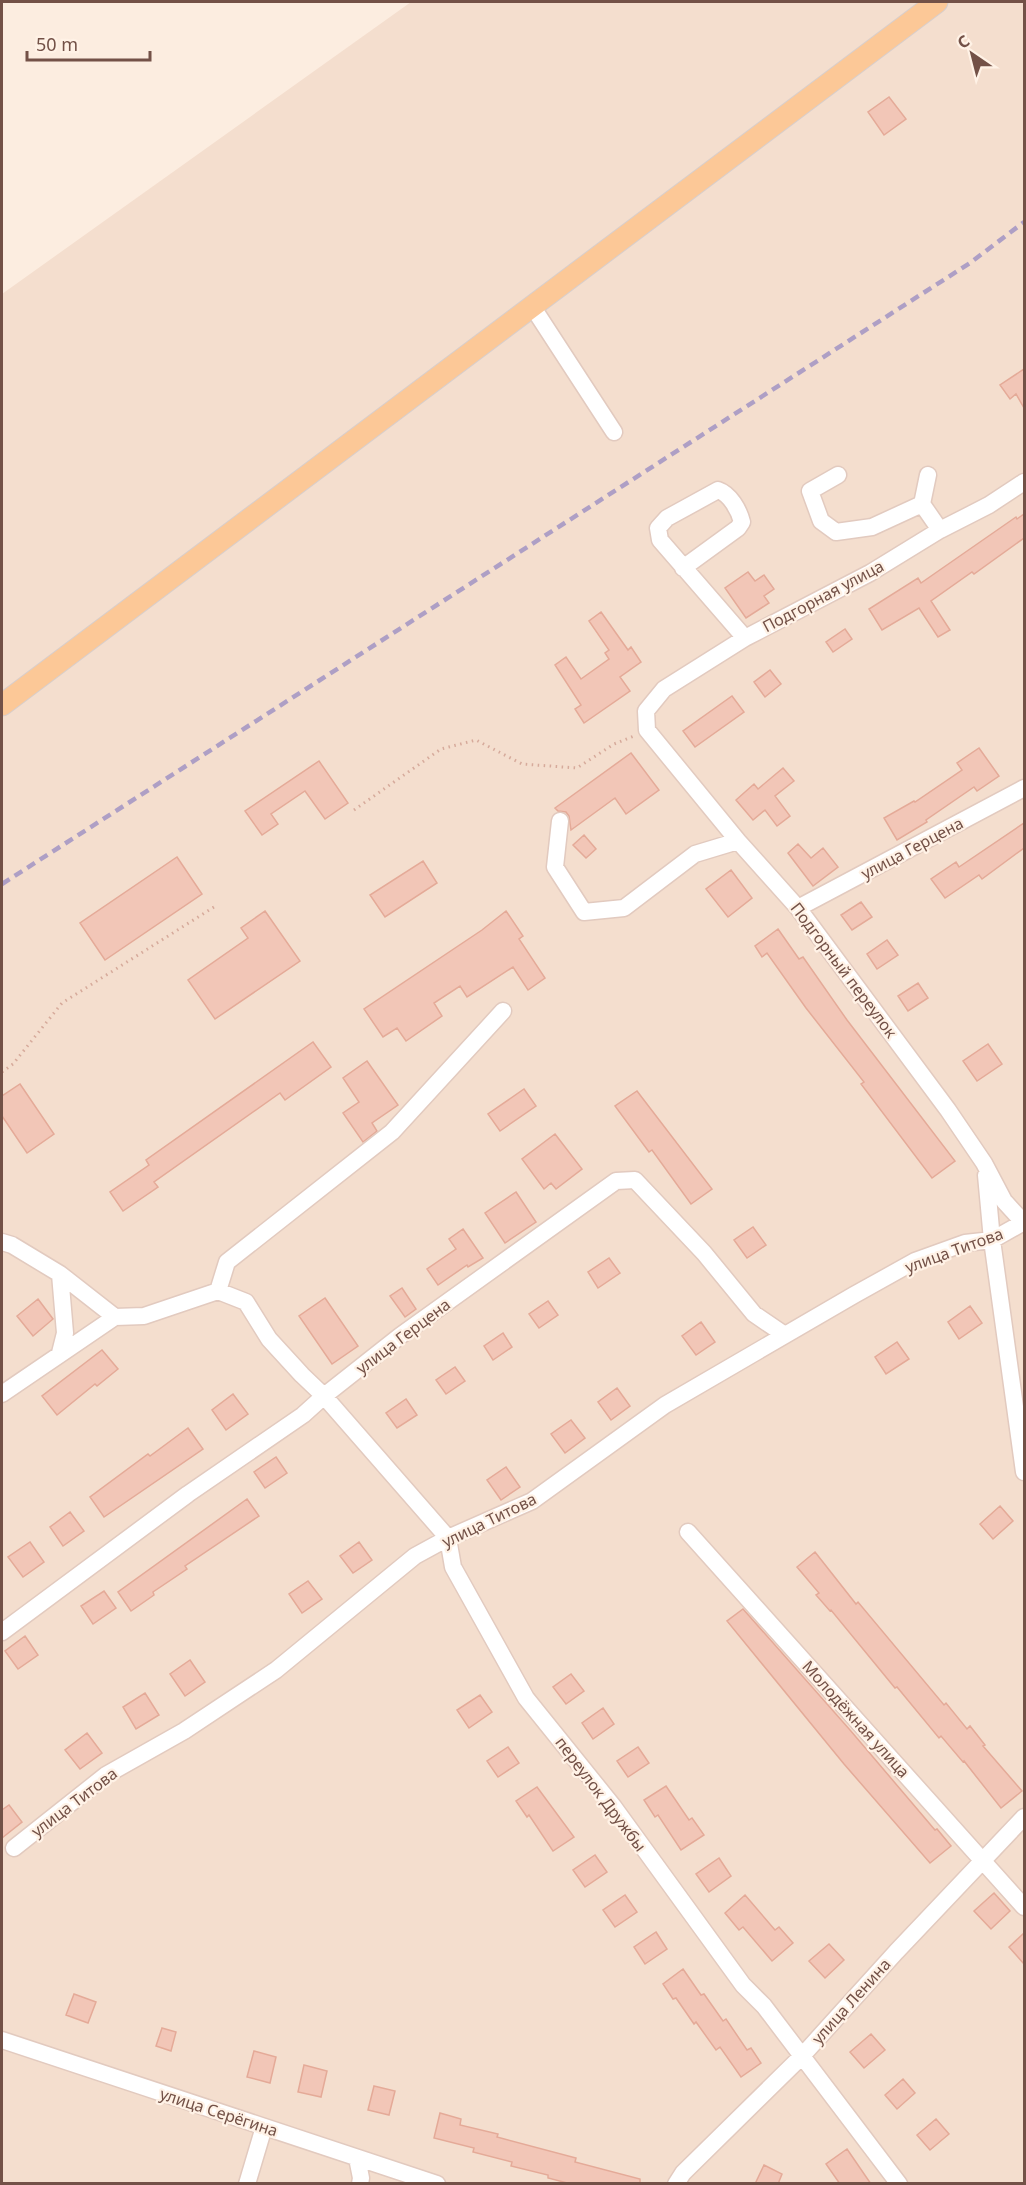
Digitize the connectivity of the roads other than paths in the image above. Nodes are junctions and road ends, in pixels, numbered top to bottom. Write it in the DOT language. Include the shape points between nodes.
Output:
graph roads {
  1 [pos="937,2"];
  2 [pos="532,306"];
  3 [pos="614,432"];
  4 [pos="838,475"];
  5 [pos="928,475"];
  6 [pos="1024,482"];
  7 [pos="921,504"];
  8 [pos="940,530"];
  9 [pos="683,568"];
  10 [pos="745,638"];
  11 [pos="2,705"];
  12 [pos="647,730"];
  13 [pos="1024,788"];
  14 [pos="560,821"];
  15 [pos="738,841"];
  16 [pos="798,908"];
  17 [pos="503,1011"];
  18 [pos="984,1163"];
  19 [pos="1024,1223"];
  20 [pos="992,1240"];
  21 [pos="2,1242"];
  22 [pos="60,1274"];
  23 [pos="218,1291"];
  24 [pos="115,1317"];
  25 [pos="785,1335"];
  26 [pos="60,1353"];
  27 [pos="2,1394"];
  28 [pos="324,1395"];
  29 [pos="1024,1472"];
  30 [pos="687,1532"];
  31 [pos="448,1538"];
  32 [pos="2,1632"];
  33 [pos="1024,1817"];
  34 [pos="14,1848"];
  35 [pos="982,1860"];
  36 [pos="1024,1907"];
  37 [pos="2,2040"];
  38 [pos="802,2056"];
  39 [pos="264,2127"];
  40 [pos="357,2158"];
  41 [pos="247,2184"];
  42 [pos="360,2184"];
  43 [pos="437,2184"];
  44 [pos="676,2184"];
  45 [pos="898,2184"];
  1 -- 2 [label="main road"];
  2 -- 3 [label="street"];
  2 -- 11 [label="main road"];
  4 -- 7 [label="street" via="810,491 822,521 836,532 872,527"];
  5 -- 7 [label="street"];
  6 -- 8 [label="street, Подгорная улица"];
  7 -- 8 [label="street"];
  8 -- 10 [label="street, Подгорная улица" via="870,573"];
  9 -- 9 [label="street" via="660,540 658,528 667,518 718,490 725,492 742,522"];
  9 -- 10 [label="street"];
  10 -- 12 [label="street, Подгорная улица" via="664,689 646,711"];
  12 -- 15 [label="street, Подгорный переулок"];
  13 -- 16 [label="street, улица Герцена"];
  14 -- 15 [label="street" via="555,867 585,912 624,908 694,854"];
  15 -- 16 [label="street, Подгорный переулок"];
  16 -- 18 [label="street, Подгорный переулок"];
  17 -- 23 [label="street" via="392,1132 227,1262"];
  18 -- 19 [label="street, Подгорный переулок" via="1004,1201"];
  18 -- 20 [label="street"];
  19 -- 20 [label="street, улица Титова"];
  20 -- 25 [label="street, улица Титова" via="965,1243 915,1262"];
  20 -- 29 [label="street"];
  21 -- 22 [label="street"];
  22 -- 24 [label="street"];
  22 -- 26 [label="street" via="65,1334"];
  23 -- 24 [label="street" via="144,1316"];
  23 -- 28 [label="street" via="246,1302 269,1339"];
  24 -- 26 [label="street"];
  25 -- 28 [label="street, улица Герцена" via="754,1314 704,1252 635,1179 616,1181"];
  25 -- 31 [label="street, улица Титова" via="665,1405 532,1501"];
  26 -- 27 [label="street"];
  28 -- 31 [label="street"];
  28 -- 32 [label="street, улица Герцена" via="303,1415 188,1494"];
  30 -- 35 [label="street, Молодёжная улица"];
  31 -- 34 [label="street, улица Титова" via="416,1556 276,1670 184,1731 106,1774"];
  31 -- 38 [label="street, переулок Дружбы" via="453,1567 526,1698 613,1806 742,1985 764,2006"];
  33 -- 35 [label="street, улица Ленина"];
  35 -- 36 [label="street, Молодёжная улица"];
  35 -- 38 [label="street, улица Ленина"];
  37 -- 39 [label="street, улица Серёгина"];
  38 -- 44 [label="street, улица Ленина"];
  38 -- 45 [label="street, переулок Дружбы"];
  39 -- 40 [label="street, улица Серёгина"];
  39 -- 41 [label="street"];
  40 -- 42 [label="street"];
  40 -- 43 [label="street, улица Серёгина"];
}
